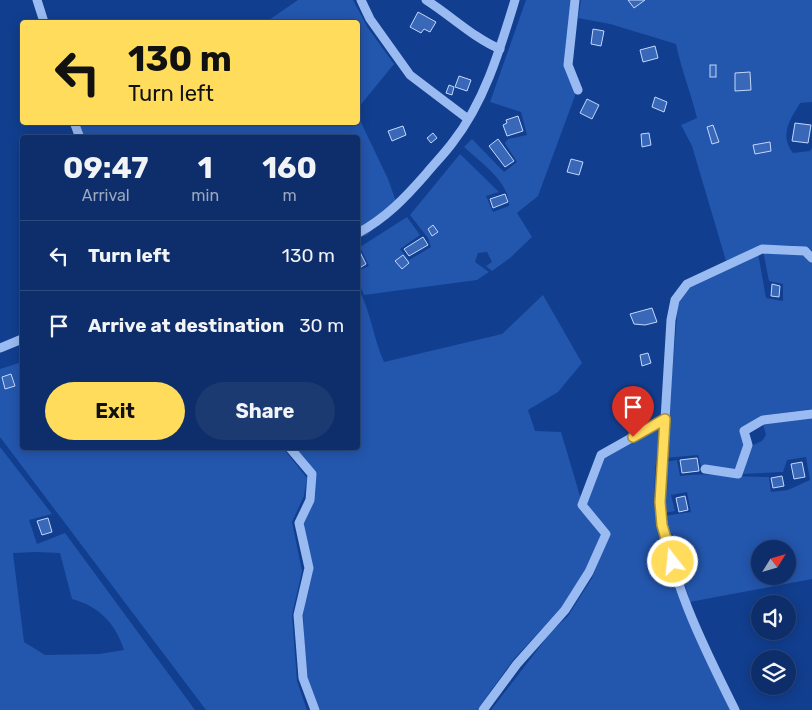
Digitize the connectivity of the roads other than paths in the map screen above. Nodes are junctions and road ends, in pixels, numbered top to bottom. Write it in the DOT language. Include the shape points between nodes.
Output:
graph roads {
  1 [pos="37,0"];
  2 [pos="361,0"];
  3 [pos="426,0"];
  4 [pos="515,0"];
  5 [pos="576,0"];
  6 [pos="43,20"];
  7 [pos="500,49"];
  8 [pos="578,90"];
  9 [pos="468,119"];
  10 [pos="360,232"];
  11 [pos="812,258"];
  12 [pos="20,340"];
  13 [pos="0,348"];
  14 [pos="812,414"];
  15 [pos="665,419"];
  16 [pos="292,450"];
  17 [pos="705,469"];
  18 [pos="315,710"];
  19 [pos="483,710"];
  20 [pos="735,710"];
  1 -- 6 [label="street"];
  2 -- 9 [label="street" via="370,19 410,75"];
  3 -- 7 [label="street"];
  4 -- 7 [label="street"];
  5 -- 8 [label="street" via="568,65"];
  7 -- 9 [label="street"];
  9 -- 10 [label="street" via="454,142 401,203"];
  11 -- 15 [label="street" via="805,251 762,249 687,284 675,300 671,320"];
  12 -- 13 [label="street"];
  14 -- 17 [label="street" via="763,420 744,431 748,445 738,474"];
  15 -- 19 [label="street" via="601,454 582,505 606,534 590,572 566,610 516,664"];
  15 -- 20 [label="street" via="660,502 662,525 683,598"];
  16 -- 18 [label="street" via="312,474 310,500 299,523 308,568 298,615 303,678"];
}
